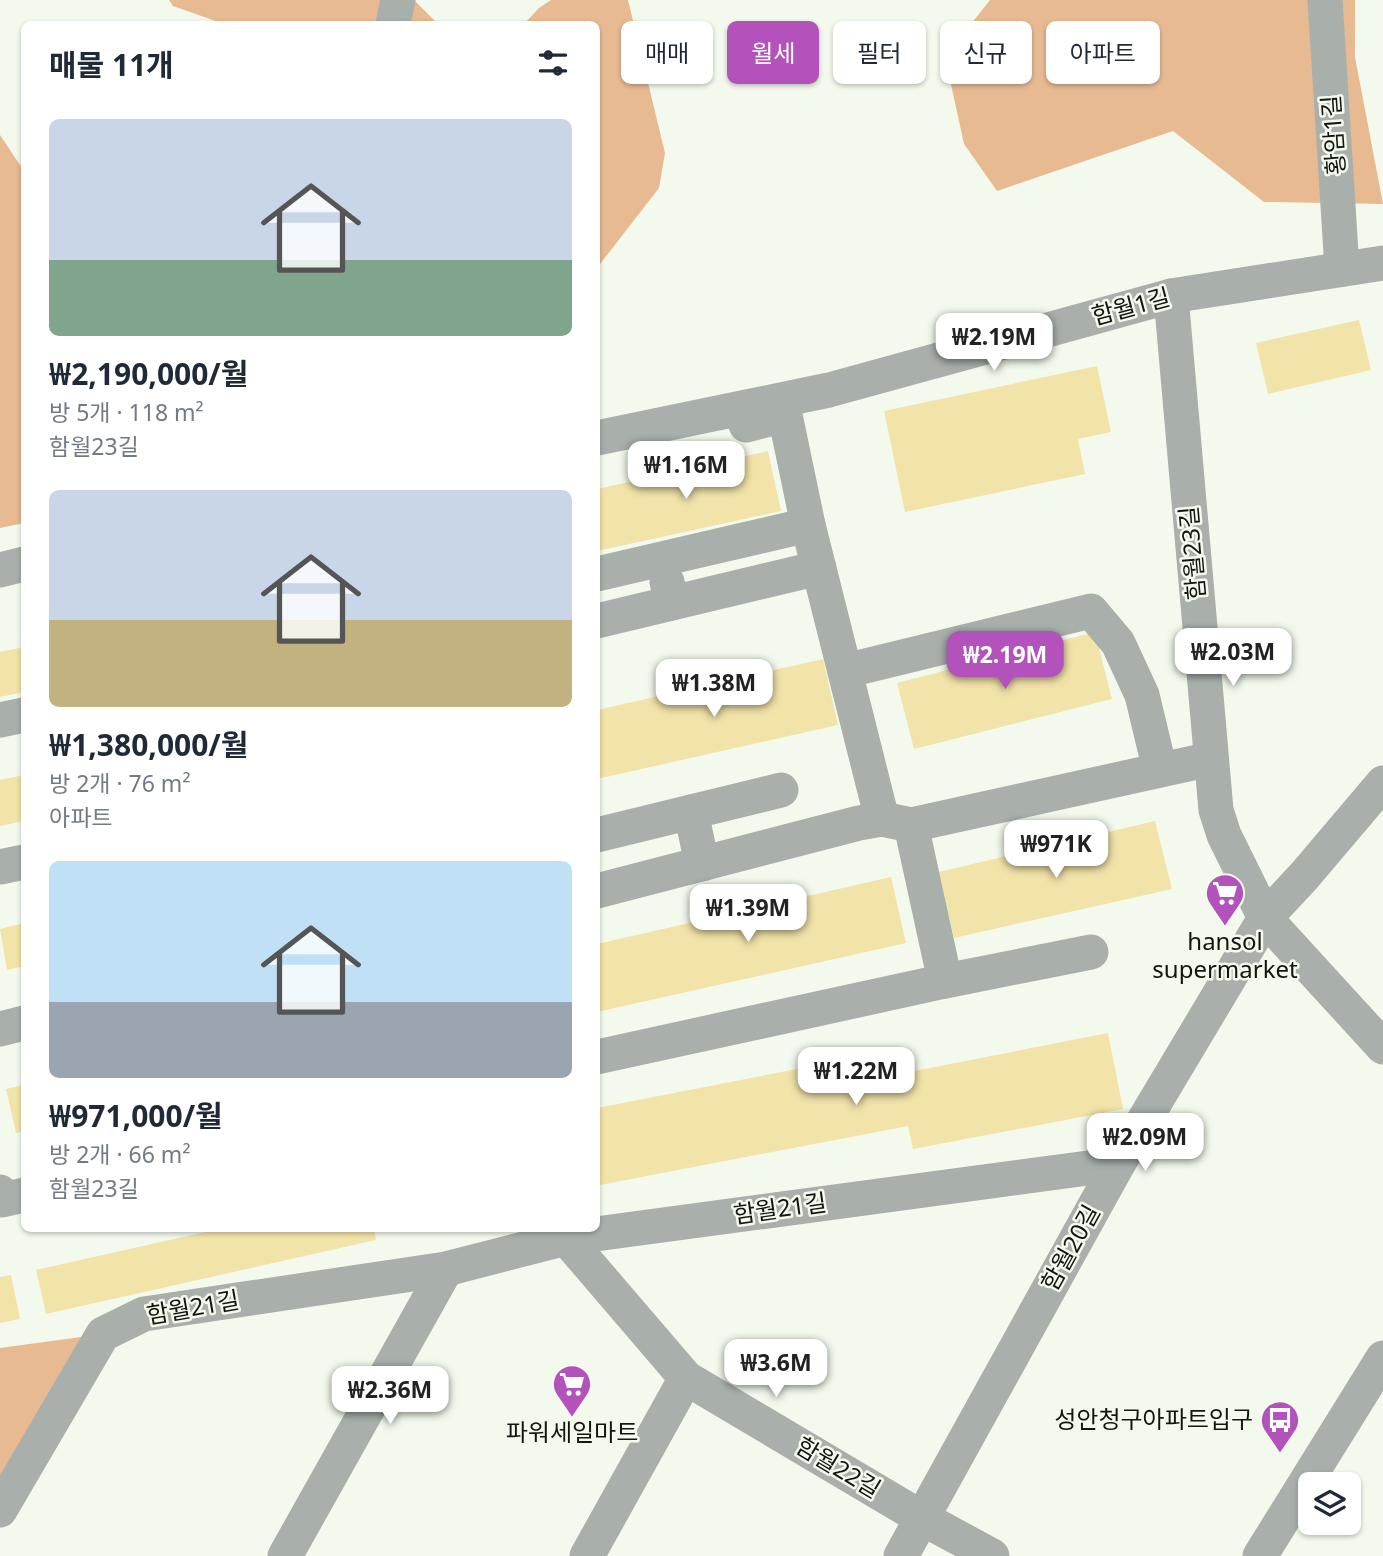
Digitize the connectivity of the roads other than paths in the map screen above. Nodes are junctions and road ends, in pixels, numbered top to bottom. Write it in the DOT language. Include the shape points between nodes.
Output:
graph roads {
  1 [pos="398,0"];
  2 [pos="1325,0"];
  3 [pos="394,21"];
  4 [pos="1383,263"];
  5 [pos="1342,269"];
  6 [pos="1171,296"];
  7 [pos="600,437"];
  8 [pos="600,460"];
  9 [pos="808,525"];
  10 [pos="662,558"];
  11 [pos="21,565"];
  12 [pos="819,568"];
  13 [pos="0,570"];
  14 [pos="600,573"];
  15 [pos="672,603"];
  16 [pos="600,620"];
  17 [pos="845,671"];
  18 [pos="21,716"];
  19 [pos="0,720"];
  20 [pos="1211,760"];
  21 [pos="1160,771"];
  22 [pos="1383,783"];
  23 [pos="780,790"];
  24 [pos="691,812"];
  25 [pos="897,822"];
  26 [pos="600,834"];
  27 [pos="21,863"];
  28 [pos="702,864"];
  29 [pos="0,867"];
  30 [pos="600,890"];
  31 [pos="1265,918"];
  32 [pos="1091,953"];
  33 [pos="945,981"];
  34 [pos="21,1024"];
  35 [pos="0,1028"];
  36 [pos="1383,1047"];
  37 [pos="600,1056"];
  38 [pos="1118,1164"];
  39 [pos="600,1229"];
  40 [pos="564,1233"];
  41 [pos="446,1269"];
  42 [pos="1383,1358"];
  43 [pos="686,1378"];
  44 [pos="0,1510"];
  45 [pos="922,1518"];
  46 [pos="285,1556"];
  47 [pos="587,1556"];
  48 [pos="901,1556"];
  49 [pos="992,1556"];
  50 [pos="1259,1556"];
  1 -- 3 [label="street"];
  2 -- 5 [label="street, 황암1길"];
  4 -- 5 [label="street, 함월1길"];
  5 -- 6 [label="street, 함월1길"];
  6 -- 7 [label="street, 함월1길" via="829,390"];
  6 -- 20 [label="street, 함월23길"];
  8 -- 9 [label="street" via="785,415"];
  9 -- 10 [label="street"];
  9 -- 12 [label="street"];
  10 -- 14 [label="street"];
  10 -- 15 [label="street"];
  11 -- 13 [label="street"];
  12 -- 15 [label="street"];
  12 -- 17 [label="street"];
  15 -- 16 [label="street"];
  17 -- 21 [label="street" via="1091,611 1118,643 1142,695"];
  17 -- 25 [label="street"];
  18 -- 19 [label="street"];
  20 -- 21 [label="street"];
  20 -- 31 [label="street, 함월23길" via="1216,810 1224,835"];
  21 -- 25 [label="street"];
  22 -- 31 [label="street, 함월20길"];
  23 -- 24 [label="street"];
  24 -- 26 [label="street"];
  24 -- 28 [label="street"];
  25 -- 28 [label="street" via="859,823"];
  25 -- 33 [label="street"];
  27 -- 29 [label="street"];
  28 -- 30 [label="street"];
  31 -- 36 [label="street, 함월23길"];
  31 -- 38 [label="street, 함월20길"];
  32 -- 33 [label="street"];
  33 -- 37 [label="street"];
  34 -- 35 [label="street"];
  38 -- 39 [label="street, 함월21길"];
  38 -- 45 [label="street, 함월20길"];
  40 -- 41 [label="street, 함월21길"];
  40 -- 43 [label="street, 함월22길"];
  41 -- 44 [label="street, 함월21길" via="144,1314 103,1334"];
  41 -- 46 [label="street"];
  42 -- 50 [label="street"];
  43 -- 45 [label="street, 함월22길"];
  43 -- 47 [label="street"];
  45 -- 48 [label="street, 함월20길"];
  45 -- 49 [label="street, 함월22길"];
}
